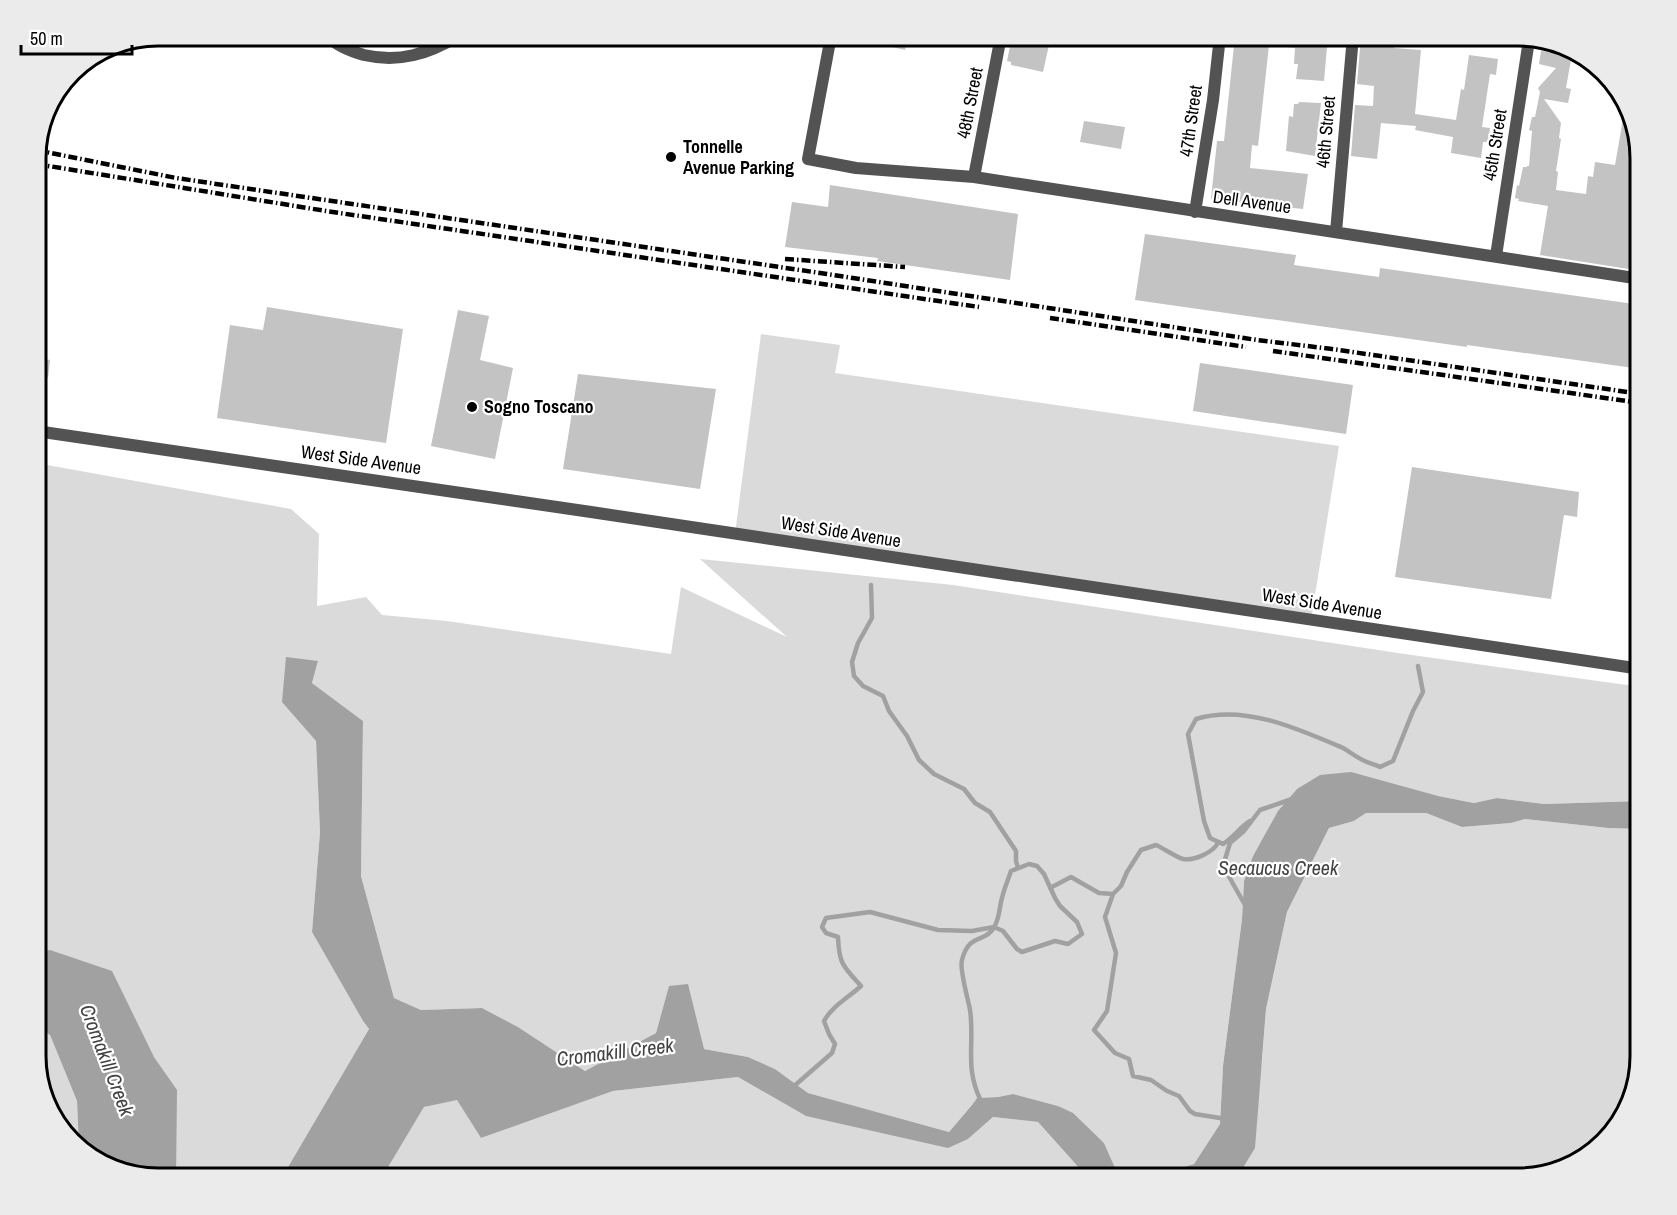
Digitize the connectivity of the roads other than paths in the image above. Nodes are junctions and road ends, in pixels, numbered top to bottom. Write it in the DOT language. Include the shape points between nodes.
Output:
graph roads {
  1 [pos="999,46"];
  2 [pos="1219,46"];
  3 [pos="1352,46"];
  4 [pos="343,47"];
  5 [pos="436,47"];
  6 [pos="829,47"];
  7 [pos="1528,47"];
  8 [pos="974,177"];
  9 [pos="1195,212"];
  10 [pos="1336,232"];
  11 [pos="1496,256"];
  12 [pos="1630,277"];
  13 [pos="47,433"];
  14 [pos="1630,667"];
  1 -- 8 [label="street, 48th Street"];
  2 -- 9 [label="street, 47th Street"];
  3 -- 10 [label="street, 46th Street"];
  4 -- 5 [label="street" via="378,58 396,59"];
  6 -- 8 [label="street, Dell Avenue" via="808,159 856,168"];
  7 -- 11 [label="street, 45th Street"];
  8 -- 9 [label="street, Dell Avenue"];
  9 -- 10 [label="street, Dell Avenue"];
  10 -- 11 [label="street, Dell Avenue"];
  11 -- 12 [label="street, Dell Avenue"];
  13 -- 14 [label="street, West Side Avenue"];
}
